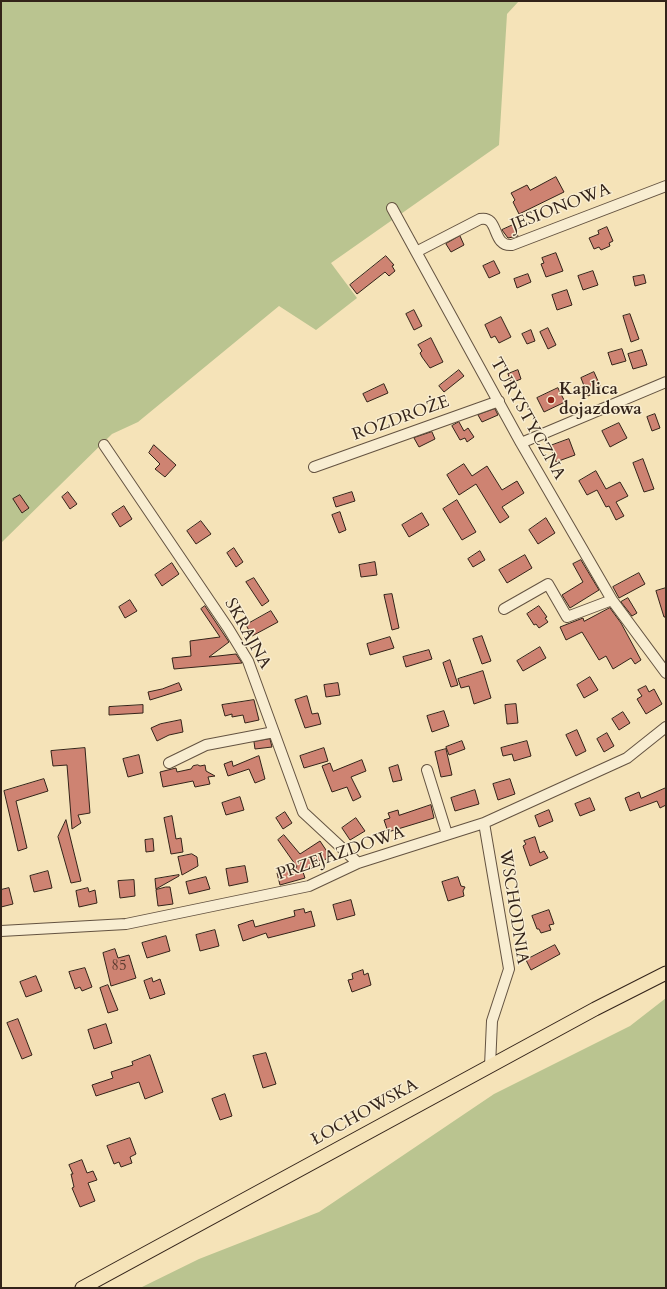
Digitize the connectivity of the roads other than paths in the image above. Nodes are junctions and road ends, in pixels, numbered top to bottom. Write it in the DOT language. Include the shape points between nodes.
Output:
graph roads {
  1 [pos="666,186"];
  2 [pos="392,208"];
  3 [pos="416,252"];
  4 [pos="666,382"];
  5 [pos="499,401"];
  6 [pos="521,443"];
  7 [pos="104,445"];
  8 [pos="314,467"];
  9 [pos="612,600"];
  10 [pos="504,609"];
  11 [pos="666,673"];
  12 [pos="666,727"];
  13 [pos="274,732"];
  14 [pos="169,763"];
  15 [pos="427,770"];
  16 [pos="484,823"];
  17 [pos="447,834"];
  18 [pos="358,863"];
  19 [pos="1,931"];
  20 [pos="666,973"];
  21 [pos="490,1066"];
  22 [pos="82,1288"];
  1 -- 3 [label="street, JESIONOWA" via="512,245 502,243 490,220 485,218"];
  2 -- 3 [label="street, TURYSTYCZNA"];
  3 -- 5 [label="street, TURYSTYCZNA"];
  4 -- 6 [label="street"];
  5 -- 6 [label="street, TURYSTYCZNA"];
  5 -- 8 [label="street, ROZDROŻE"];
  6 -- 9 [label="street, TURYSTYCZNA"];
  7 -- 13 [label="street, SKRAJNA" via="248,661"];
  9 -- 10 [label="street" via="567,617 548,584"];
  9 -- 11 [label="street, TURYSTYCZNA"];
  12 -- 16 [label="street, PRZEJAZDOWA" via="626,758"];
  13 -- 14 [label="street" via="206,744"];
  13 -- 18 [label="street, SKRAJNA" via="303,812"];
  15 -- 17 [label="street"];
  16 -- 17 [label="street, PRZEJAZDOWA"];
  16 -- 21 [label="street, WSCHODNIA" via="509,969 492,1021"];
  17 -- 18 [label="street, PRZEJAZDOWA"];
  18 -- 19 [label="street, PRZEJAZDOWA" via="309,886 126,924"];
  20 -- 21 [label="main road, ŁOCHOWSKA" via="635,987"];
  21 -- 22 [label="main road, ŁOCHOWSKA"];
}
